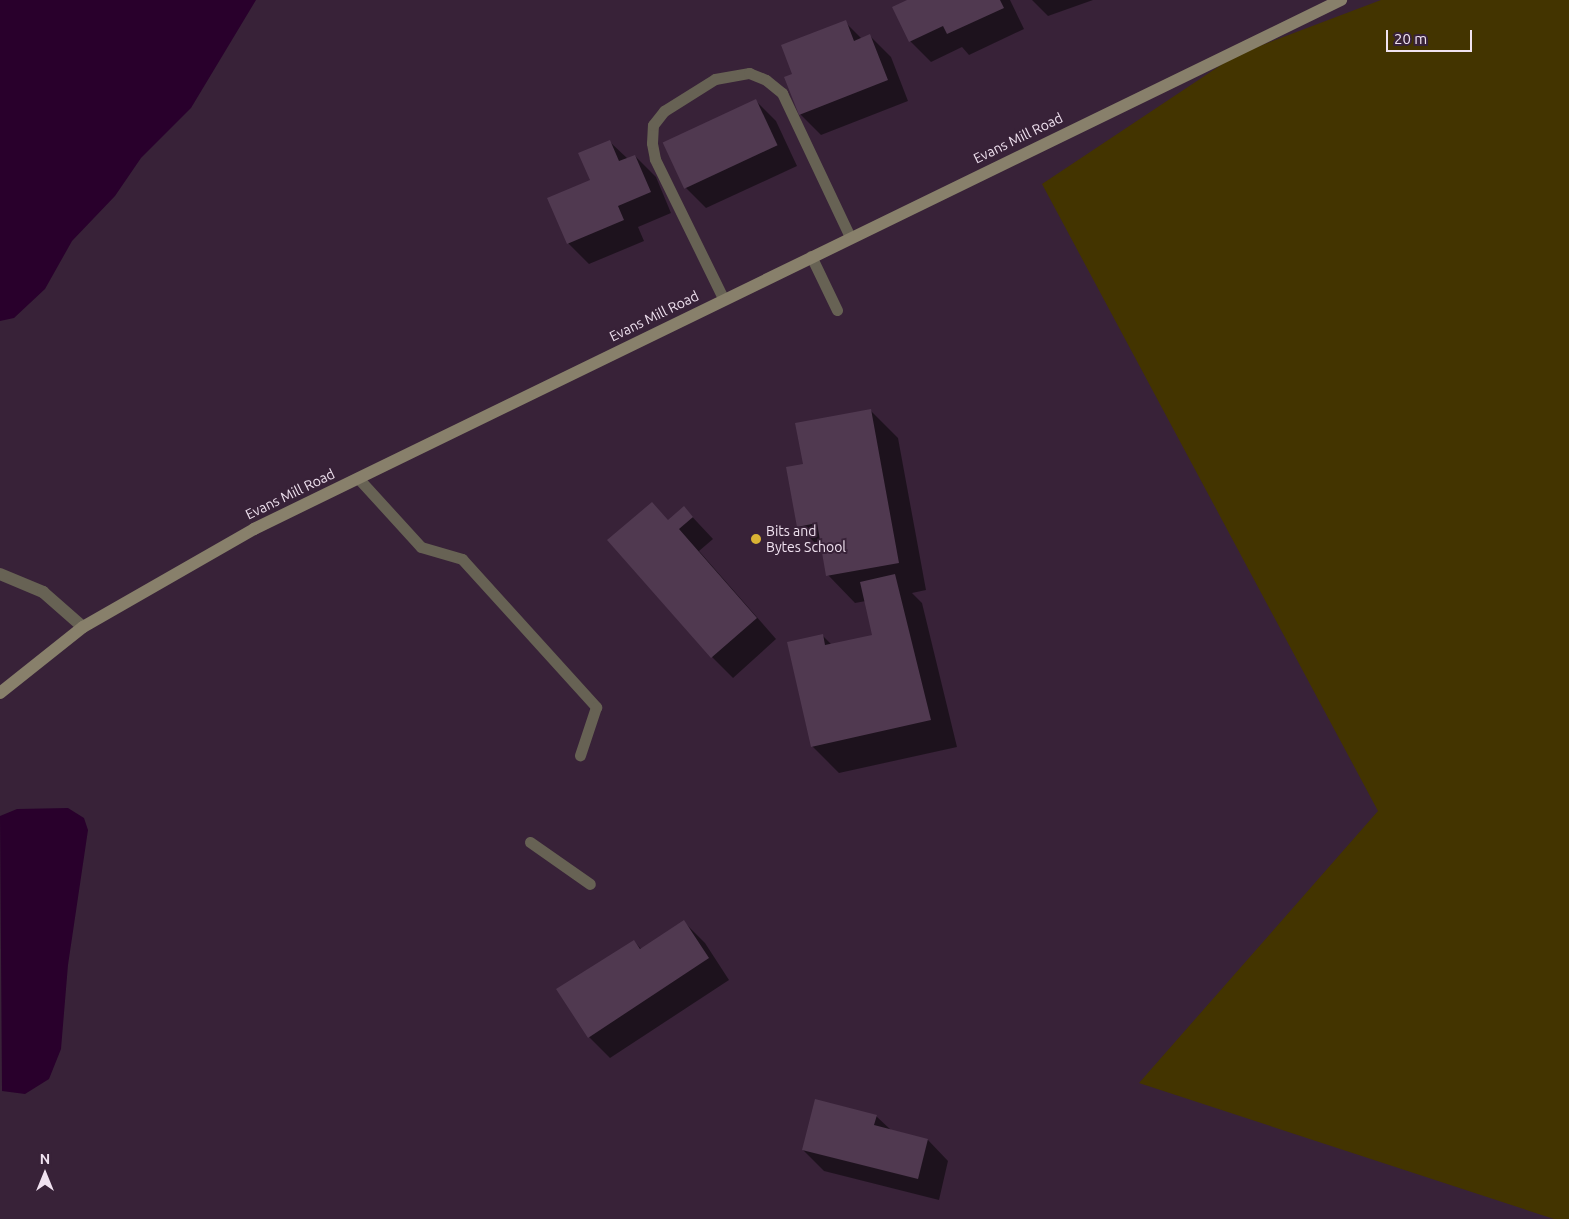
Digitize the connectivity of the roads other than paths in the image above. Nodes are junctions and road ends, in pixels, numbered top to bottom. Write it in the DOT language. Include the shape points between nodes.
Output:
graph roads {
  1 [pos="1341,0"];
  2 [pos="850,237"];
  3 [pos="811,256"];
  4 [pos="723,298"];
  5 [pos="837,310"];
  6 [pos="358,478"];
  7 [pos="0,574"];
  8 [pos="83,627"];
  9 [pos="0,693"];
  10 [pos="580,755"];
  11 [pos="530,842"];
  12 [pos="590,884"];
  1 -- 2 [label="main road, Evans Mill Road"];
  2 -- 3 [label="main road, Evans Mill Road"];
  2 -- 4 [label="lane" via="782,94 766,80 749,73 715,79 664,111 653,125 652,143 655,159"];
  3 -- 4 [label="main road, Evans Mill Road"];
  3 -- 5 [label="lane"];
  4 -- 6 [label="main road, Evans Mill Road"];
  6 -- 8 [label="main road, Evans Mill Road" via="254,528"];
  6 -- 10 [label="lane" via="422,547 462,559 596,707"];
  7 -- 8 [label="street" via="43,592"];
  8 -- 9 [label="main road, Evans Mill Road"];
  11 -- 12 [label="lane"];
}
